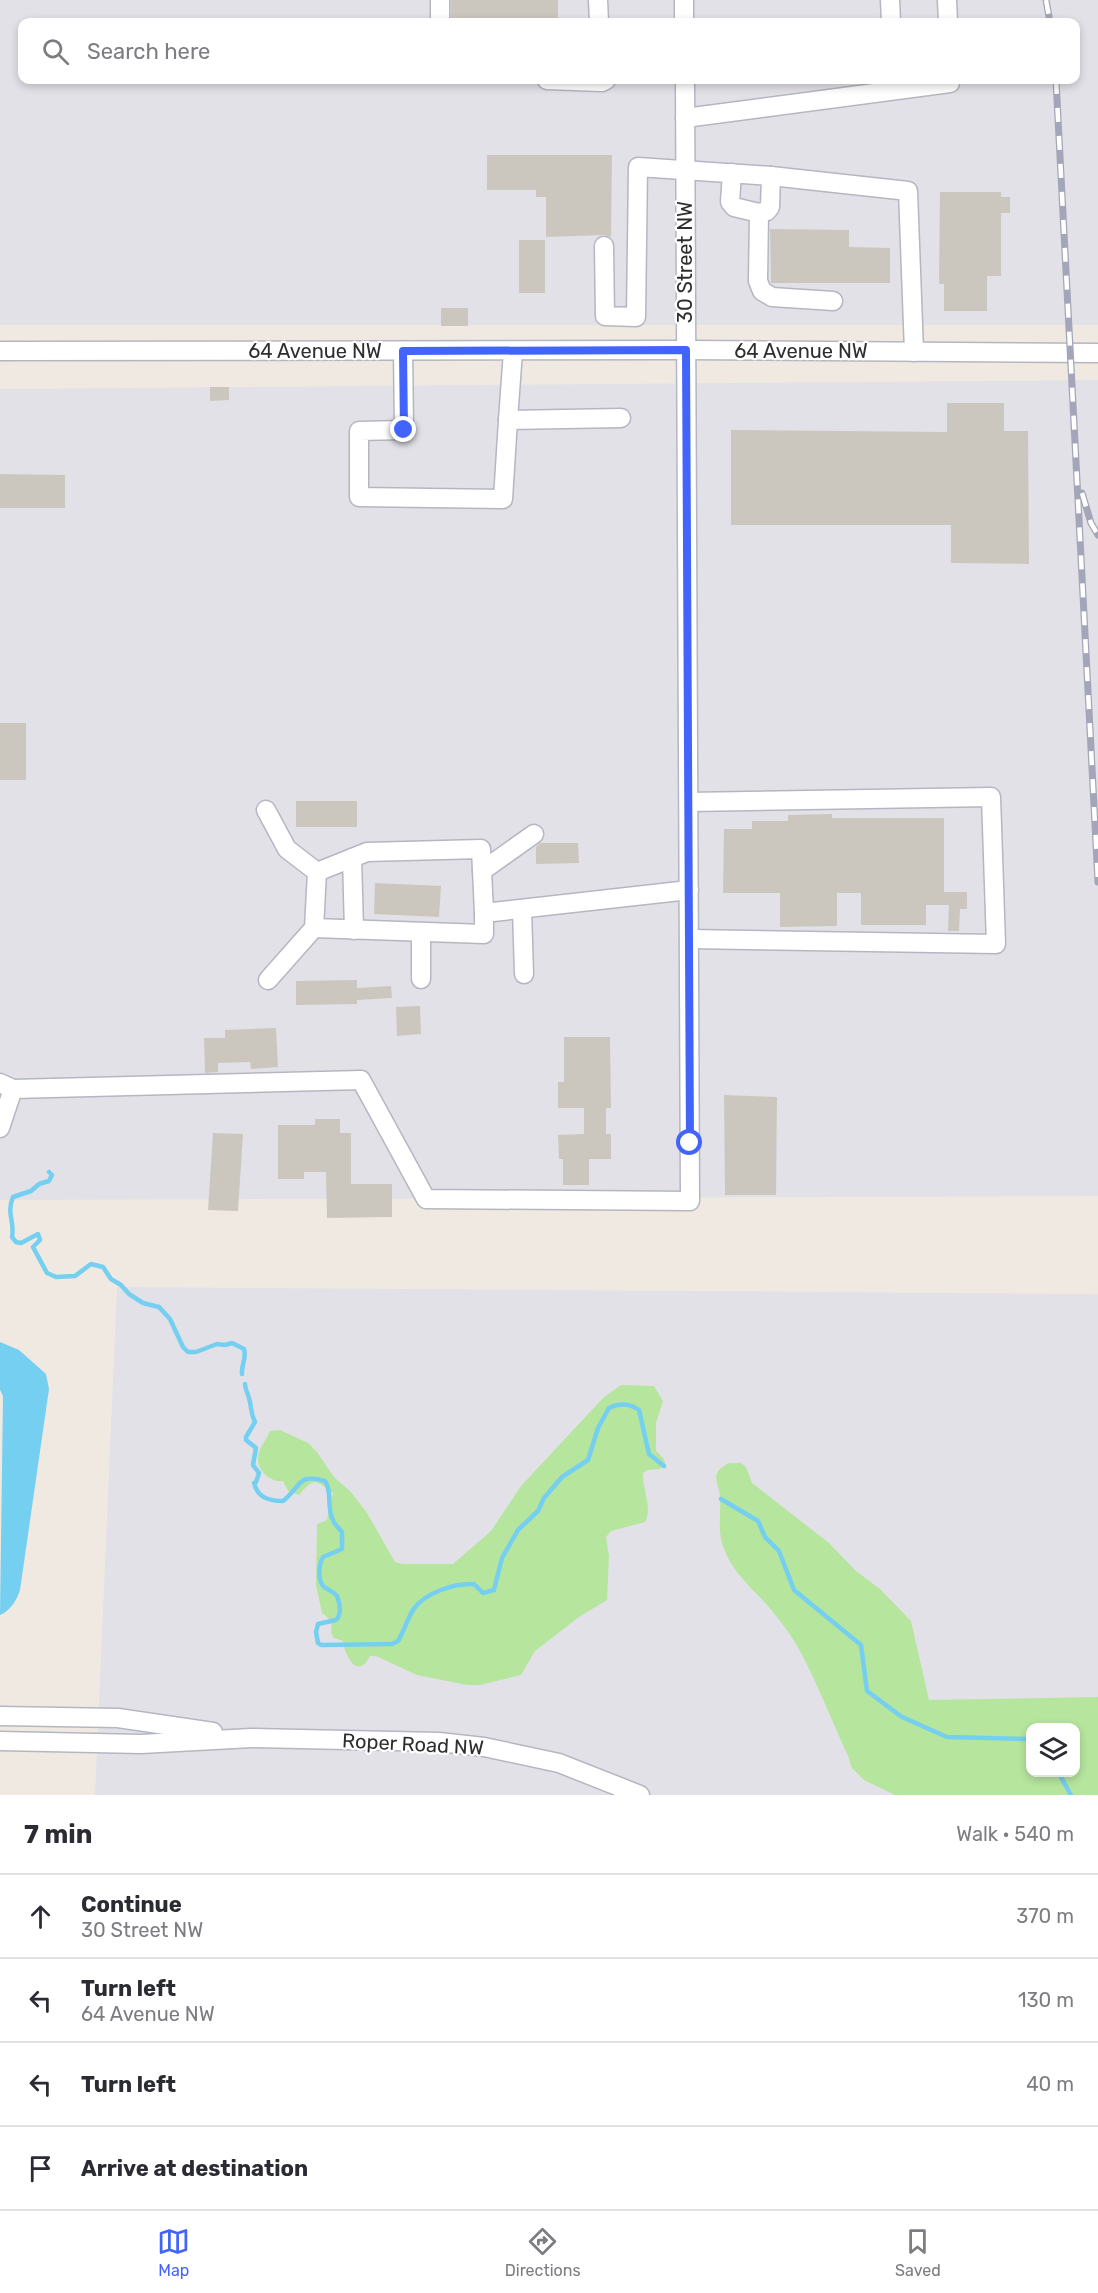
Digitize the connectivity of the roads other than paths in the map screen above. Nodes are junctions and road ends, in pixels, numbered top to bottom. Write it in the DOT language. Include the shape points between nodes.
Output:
graph roads {
  1 [pos="440,0"];
  2 [pos="598,0"];
  3 [pos="684,0"];
  4 [pos="890,0"];
  5 [pos="947,0"];
  6 [pos="440,18"];
  7 [pos="599,18"];
  8 [pos="684,18"];
  9 [pos="891,18"];
  10 [pos="948,18"];
  11 [pos="685,84"];
  12 [pos="932,84"];
  13 [pos="895,86"];
  14 [pos="686,118"];
  15 [pos="684,169"];
  16 [pos="732,173"];
  17 [pos="771,176"];
  18 [pos="759,213"];
  19 [pos="604,246"];
  20 [pos="833,301"];
  21 [pos="686,350"];
  22 [pos="0,351"];
  23 [pos="403,351"];
  24 [pos="513,351"];
  25 [pos="914,352"];
  26 [pos="1098,353"];
  27 [pos="621,418"];
  28 [pos="508,420"];
  29 [pos="689,802"];
  30 [pos="266,810"];
  31 [pos="534,834"];
  32 [pos="352,858"];
  33 [pos="482,871"];
  34 [pos="317,872"];
  35 [pos="689,890"];
  36 [pos="522,909"];
  37 [pos="484,913"];
  38 [pos="314,928"];
  39 [pos="354,930"];
  40 [pos="421,932"];
  41 [pos="689,939"];
  42 [pos="524,974"];
  43 [pos="421,979"];
  44 [pos="268,980"];
  45 [pos="7,1086"];
  46 [pos="0,1128"];
  47 [pos="0,1716"];
  48 [pos="251,1738"];
  49 [pos="0,1741"];
  50 [pos="639,1795"];
  1 -- 6 [label="street"];
  2 -- 7 [label="street"];
  3 -- 8 [label="street"];
  4 -- 9 [label="street"];
  5 -- 10 [label="street"];
  11 -- 14 [label="street, 30 Street NW"];
  12 -- 13 [label="street"];
  13 -- 14 [label="street"];
  14 -- 15 [label="street, 30 Street NW"];
  15 -- 16 [label="street"];
  15 -- 19 [label="street" via="638,167 636,317 605,316"];
  15 -- 21 [label="street, 30 Street NW"];
  16 -- 17 [label="street"];
  16 -- 18 [label="street" via="730,202 734,207"];
  17 -- 18 [label="street" via="770,207"];
  17 -- 25 [label="street" via="908,191"];
  18 -- 20 [label="street" via="758,281 762,291 772,297"];
  21 -- 24 [label="street, 64 Avenue NW"];
  21 -- 25 [label="street, 64 Avenue NW"];
  21 -- 29 [label="street, 30 Street NW"];
  22 -- 23 [label="street, 64 Avenue NW"];
  23 -- 24 [label="street, 64 Avenue NW"];
  23 -- 28 [label="street" via="404,430 359,431 359,498 503,499"];
  24 -- 28 [label="street"];
  25 -- 26 [label="street, 64 Avenue NW"];
  27 -- 28 [label="street"];
  29 -- 35 [label="street, 30 Street NW"];
  29 -- 41 [label="street" via="991,797 996,944"];
  30 -- 34 [label="street" via="287,849"];
  31 -- 33 [label="street"];
  32 -- 33 [label="street" via="367,852 481,849"];
  32 -- 34 [label="street"];
  32 -- 39 [label="street"];
  33 -- 37 [label="street"];
  34 -- 38 [label="street"];
  35 -- 36 [label="street"];
  35 -- 41 [label="street, 30 Street NW"];
  36 -- 37 [label="street"];
  36 -- 42 [label="street"];
  37 -- 40 [label="street" via="484,934"];
  38 -- 39 [label="street"];
  38 -- 44 [label="street"];
  39 -- 40 [label="street"];
  40 -- 43 [label="street"];
  41 -- 45 [label="street, 30 Street NW" via="690,1201 426,1199 361,1080"];
  45 -- 46 [label="street"];
  47 -- 48 [label="street, Roper Road NW" via="126,1719"];
  48 -- 49 [label="street, Roper Road NW" via="141,1744"];
  48 -- 50 [label="street, Roper Road NW" via="473,1745 559,1763"];
}
